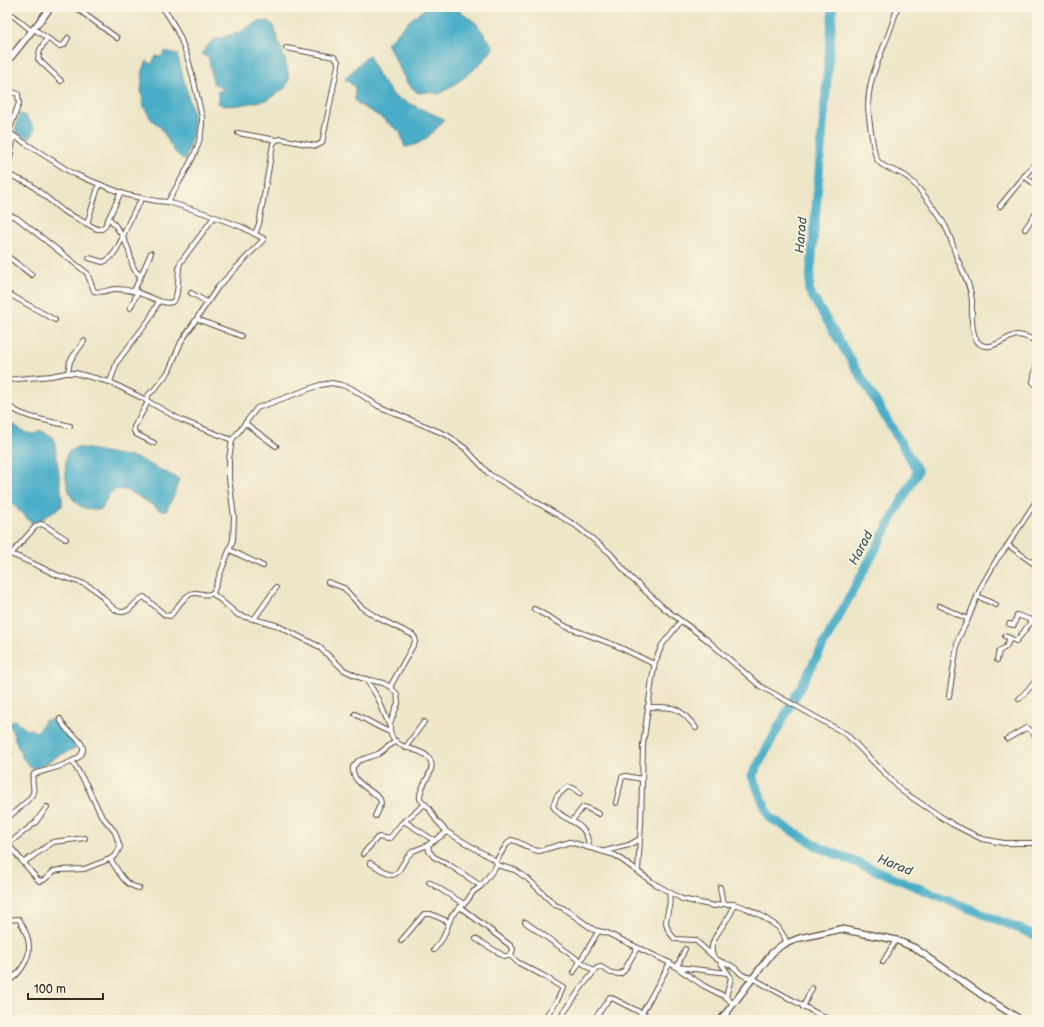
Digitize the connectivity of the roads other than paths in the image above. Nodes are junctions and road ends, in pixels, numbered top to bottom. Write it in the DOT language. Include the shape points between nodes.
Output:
graph roads {
  1 [pos="51,7"];
  2 [pos="75,7"];
  3 [pos="162,7"];
  4 [pos="897,7"];
  5 [pos="7,11"];
  6 [pos="33,30"];
  7 [pos="47,38"];
  8 [pos="68,38"];
  9 [pos="117,38"];
  10 [pos="286,48"];
  11 [pos="8,60"];
  12 [pos="61,81"];
  13 [pos="7,90"];
  14 [pos="8,130"];
  15 [pos="238,133"];
  16 [pos="14,136"];
  17 [pos="276,140"];
  18 [pos="1037,160"];
  19 [pos="7,174"];
  20 [pos="1024,176"];
  21 [pos="99,184"];
  22 [pos="1037,186"];
  23 [pos="121,192"];
  24 [pos="142,198"];
  25 [pos="168,202"];
  26 [pos="1000,206"];
  27 [pos="1037,212"];
  28 [pos="7,214"];
  29 [pos="214,217"];
  30 [pos="109,218"];
  31 [pos="87,224"];
  32 [pos="1025,229"];
  33 [pos="255,234"];
  34 [pos="123,237"];
  35 [pos="151,253"];
  36 [pos="7,256"];
  37 [pos="89,258"];
  38 [pos="32,275"];
  39 [pos="141,276"];
  40 [pos="136,291"];
  41 [pos="7,293"];
  42 [pos="191,293"];
  43 [pos="159,301"];
  44 [pos="207,302"];
  45 [pos="130,308"];
  46 [pos="197,319"];
  47 [pos="55,320"];
  48 [pos="241,336"];
  49 [pos="84,341"];
  50 [pos="1037,341"];
  51 [pos="1036,367"];
  52 [pos="68,373"];
  53 [pos="7,380"];
  54 [pos="110,382"];
  55 [pos="1037,386"];
  56 [pos="147,401"];
  57 [pos="7,404"];
  58 [pos="245,423"];
  59 [pos="70,426"];
  60 [pos="232,440"];
  61 [pos="154,443"];
  62 [pos="276,446"];
  63 [pos="1037,500"];
  64 [pos="66,539"];
  65 [pos="1008,545"];
  66 [pos="230,550"];
  67 [pos="9,554"];
  68 [pos="263,566"];
  69 [pos="1037,566"];
  70 [pos="328,582"];
  71 [pos="276,588"];
  72 [pos="212,594"];
  73 [pos="977,596"];
  74 [pos="996,605"];
  75 [pos="939,606"];
  76 [pos="534,609"];
  77 [pos="1037,613"];
  78 [pos="254,619"];
  79 [pos="968,619"];
  80 [pos="681,621"];
  81 [pos="1035,623"];
  82 [pos="1010,624"];
  83 [pos="1005,636"];
  84 [pos="1010,638"];
  85 [pos="997,660"];
  86 [pos="654,664"];
  87 [pos="366,679"];
  88 [pos="1037,680"];
  89 [pos="390,687"];
  90 [pos="949,696"];
  91 [pos="1018,700"];
  92 [pos="647,707"];
  93 [pos="355,714"];
  94 [pos="60,719"];
  95 [pos="424,722"];
  96 [pos="696,728"];
  97 [pos="390,730"];
  98 [pos="1037,737"];
  99 [pos="1007,739"];
  100 [pos="396,741"];
  101 [pos="406,748"];
  102 [pos="72,761"];
  103 [pos="642,780"];
  104 [pos="580,793"];
  105 [pos="616,803"];
  106 [pos="425,804"];
  107 [pos="47,807"];
  108 [pos="599,814"];
  109 [pos="375,816"];
  110 [pos="7,818"];
  111 [pos="404,821"];
  112 [pos="572,821"];
  113 [pos="447,832"];
  114 [pos="85,838"];
  115 [pos="640,840"];
  116 [pos="435,841"];
  117 [pos="1037,843"];
  118 [pos="8,844"];
  119 [pos="428,845"];
  120 [pos="589,848"];
  121 [pos="604,851"];
  122 [pos="363,854"];
  123 [pos="110,859"];
  124 [pos="23,863"];
  125 [pos="370,863"];
  126 [pos="496,863"];
  127 [pos="638,871"];
  128 [pos="429,882"];
  129 [pos="481,886"];
  130 [pos="720,887"];
  131 [pos="139,888"];
  132 [pos="669,892"];
  133 [pos="723,904"];
  134 [pos="734,904"];
  135 [pos="462,905"];
  136 [pos="7,920"];
  137 [pos="449,922"];
  138 [pos="525,922"];
  139 [pos="598,932"];
  140 [pos="476,939"];
  141 [pos="896,940"];
  142 [pos="401,941"];
  143 [pos="786,943"];
  144 [pos="637,948"];
  145 [pos="434,950"];
  146 [pos="685,950"];
  147 [pos="511,956"];
  148 [pos="715,958"];
  149 [pos="581,962"];
  150 [pos="883,962"];
  151 [pos="670,963"];
  152 [pos="677,967"];
  153 [pos="594,971"];
  154 [pos="573,973"];
  155 [pos="739,973"];
  156 [pos="730,975"];
  157 [pos="752,978"];
  158 [pos="7,982"];
  159 [pos="812,988"];
  160 [pos="726,997"];
  161 [pos="733,1004"];
  162 [pos="803,1007"];
  163 [pos="642,1013"];
  164 [pos="543,1020"];
  165 [pos="560,1020"];
  166 [pos="594,1020"];
  167 [pos="655,1020"];
  168 [pos="721,1020"];
  169 [pos="829,1020"];
  170 [pos="1022,1020"];
  1 -- 6 [label="street"];
  2 -- 9 [label="street"];
  3 -- 25 [label="street" via="182,40 202,117 194,157"];
  4 -- 50 [label="street" via="869,89 869,115 876,158 911,180 948,231 969,288 973,332 980,344 998,344 1016,335"];
  5 -- 6 [label="street"];
  6 -- 7 [label="street"];
  6 -- 11 [label="street"];
  7 -- 8 [label="street" via="61,46"];
  7 -- 12 [label="street" via="38,59"];
  10 -- 17 [label="street" via="334,58 338,65 322,143 316,146"];
  13 -- 14 [label="street" via="18,94 19,103"];
  14 -- 16 [label="street"];
  15 -- 17 [label="street"];
  16 -- 19 [label="street"];
  16 -- 21 [label="street" via="72,173"];
  17 -- 33 [label="street" via="271,152 259,224"];
  18 -- 20 [label="street"];
  19 -- 31 [label="street" via="30,184 63,211"];
  20 -- 22 [label="street"];
  20 -- 26 [label="street"];
  21 -- 23 [label="street"];
  21 -- 31 [label="street"];
  23 -- 24 [label="street"];
  23 -- 30 [label="street"];
  24 -- 25 [label="street"];
  24 -- 34 [label="street"];
  25 -- 29 [label="street"];
  27 -- 32 [label="street"];
  28 -- 40 [label="street" via="17,218 87,273 94,290"];
  29 -- 33 [label="street"];
  29 -- 43 [label="street" via="180,263 178,293 175,300 170,303"];
  30 -- 31 [label="street" via="102,229"];
  30 -- 34 [label="street"];
  33 -- 44 [label="street" via="264,239"];
  34 -- 37 [label="street" via="106,261"];
  34 -- 39 [label="street" via="132,268"];
  35 -- 39 [label="street"];
  36 -- 38 [label="street"];
  39 -- 40 [label="street"];
  40 -- 43 [label="street"];
  40 -- 45 [label="street"];
  41 -- 47 [label="street"];
  42 -- 44 [label="street"];
  43 -- 54 [label="street" via="149,320 117,362"];
  44 -- 46 [label="street"];
  46 -- 48 [label="street"];
  46 -- 56 [label="street" via="181,342 169,371 149,394"];
  49 -- 52 [label="street" via="70,361"];
  51 -- 55 [label="street" via="1034,382"];
  52 -- 53 [label="street"];
  52 -- 54 [label="street"];
  54 -- 56 [label="street"];
  56 -- 60 [label="street" via="181,420"];
  56 -- 61 [label="street" via="134,431"];
  57 -- 59 [label="street" via="22,414"];
  58 -- 60 [label="street"];
  58 -- 62 [label="street"];
  58 -- 80 [label="street" via="257,408 320,385 332,383 351,388 378,406 447,435 466,449 489,474 575,525 610,553 629,576"];
  60 -- 66 [label="street" via="229,478 234,533"];
  63 -- 65 [label="street"];
  64 -- 67 [label="street" via="40,524"];
  65 -- 69 [label="street"];
  65 -- 73 [label="street" via="986,577"];
  66 -- 68 [label="street"];
  66 -- 72 [label="street"];
  67 -- 72 [label="street" via="37,564 56,575 89,586 122,613 144,598 165,615 170,616 188,594"];
  70 -- 89 [label="street" via="344,588 360,607 415,638"];
  71 -- 78 [label="street"];
  72 -- 78 [label="street" via="238,615"];
  73 -- 74 [label="street"];
  73 -- 79 [label="street"];
  75 -- 79 [label="street"];
  76 -- 86 [label="street" via="567,627 606,641"];
  77 -- 81 [label="street"];
  78 -- 87 [label="street" via="276,625 318,646 344,670"];
  79 -- 90 [label="street" via="958,639"];
  80 -- 86 [label="street" via="662,645"];
  80 -- 117 [label="street" via="760,686 846,734 902,791 952,824 982,839 1004,843"];
  81 -- 82 [label="street" via="1017,615 1014,625"];
  81 -- 84 [label="street" via="1025,629 1016,640"];
  83 -- 84 [label="street"];
  84 -- 85 [label="street"];
  86 -- 92 [label="street"];
  87 -- 89 [label="street"];
  87 -- 97 [label="street" via="378,698"];
  88 -- 91 [label="street"];
  89 -- 97 [label="street" via="397,694 398,703"];
  92 -- 96 [label="street" via="675,708 688,717"];
  92 -- 103 [label="street"];
  93 -- 97 [label="street"];
  94 -- 102 [label="street" via="65,728 83,745 83,753"];
  95 -- 101 [label="street"];
  97 -- 100 [label="street"];
  98 -- 99 [label="street" via="1026,728"];
  100 -- 101 [label="street"];
  100 -- 109 [label="street" via="353,767 357,780 380,798 381,803"];
  101 -- 106 [label="street" via="422,753 431,762 419,797"];
  102 -- 110 [label="street" via="34,774 31,797"];
  102 -- 123 [label="street" via="101,815 119,841 119,852"];
  103 -- 105 [label="street" via="622,777"];
  103 -- 115 [label="street"];
  104 -- 112 [label="street" via="567,787 553,803 557,811"];
  106 -- 111 [label="street"];
  106 -- 113 [label="street"];
  107 -- 118 [label="street" via="35,823"];
  108 -- 112 [label="street" via="583,807"];
  111 -- 116 [label="street"];
  111 -- 122 [label="street" via="388,839 377,838"];
  112 -- 120 [label="street" via="586,833"];
  113 -- 116 [label="street"];
  113 -- 126 [label="street"];
  114 -- 124 [label="street" via="52,842"];
  115 -- 121 [label="street"];
  115 -- 127 [label="street"];
  116 -- 119 [label="street"];
  118 -- 124 [label="street"];
  119 -- 125 [label="street" via="413,850 398,872 393,875"];
  119 -- 129 [label="street" via="434,857"];
  120 -- 121 [label="street"];
  120 -- 126 [label="street" via="570,842 539,851 512,840"];
  121 -- 127 [label="street" via="620,857"];
  123 -- 124 [label="street" via="84,869 54,871 39,881"];
  123 -- 131 [label="street" via="125,882"];
  126 -- 129 [label="street"];
  126 -- 139 [label="street" via="515,870 555,905"];
  127 -- 132 [label="street"];
  128 -- 135 [label="street"];
  129 -- 135 [label="street"];
  130 -- 133 [label="street"];
  132 -- 133 [label="street" via="693,902 714,906"];
  132 -- 148 [label="street" via="670,906 665,919 669,933 675,939 695,940"];
  133 -- 134 [label="street"];
  134 -- 143 [label="street" via="760,915 778,927"];
  134 -- 148 [label="street" via="714,940 712,952"];
  135 -- 137 [label="street"];
  135 -- 147 [label="street" via="511,946"];
  136 -- 158 [label="street" via="19,919 29,946 22,967 14,978"];
  137 -- 142 [label="street" via="431,914 424,914"];
  137 -- 145 [label="street" via="443,938"];
  138 -- 149 [label="street"];
  139 -- 144 [label="street" via="607,933"];
  139 -- 149 [label="street"];
  140 -- 147 [label="street" via="504,956"];
  141 -- 143 [label="street" via="841,929"];
  141 -- 150 [label="street"];
  141 -- 170 [label="street" via="915,948 982,996"];
  143 -- 157 [label="street" via="772,953"];
  144 -- 151 [label="street"];
  144 -- 153 [label="street" via="620,974 610,973 599,967"];
  146 -- 152 [label="street"];
  147 -- 164 [label="street" via="563,988"];
  148 -- 155 [label="street" via="732,966"];
  148 -- 156 [label="street"];
  149 -- 153 [label="street"];
  149 -- 154 [label="street"];
  151 -- 152 [label="street"];
  151 -- 163 [label="street"];
  152 -- 156 [label="street"];
  152 -- 160 [label="street" via="704,986"];
  153 -- 165 [label="street"];
  155 -- 156 [label="street"];
  155 -- 157 [label="street"];
  156 -- 160 [label="street"];
  157 -- 161 [label="street"];
  157 -- 162 [label="street"];
  159 -- 162 [label="street"];
  160 -- 161 [label="street"];
  161 -- 168 [label="street"];
  162 -- 169 [label="street"];
  163 -- 166 [label="street" via="610,997"];
  163 -- 167 [label="street"];
}
